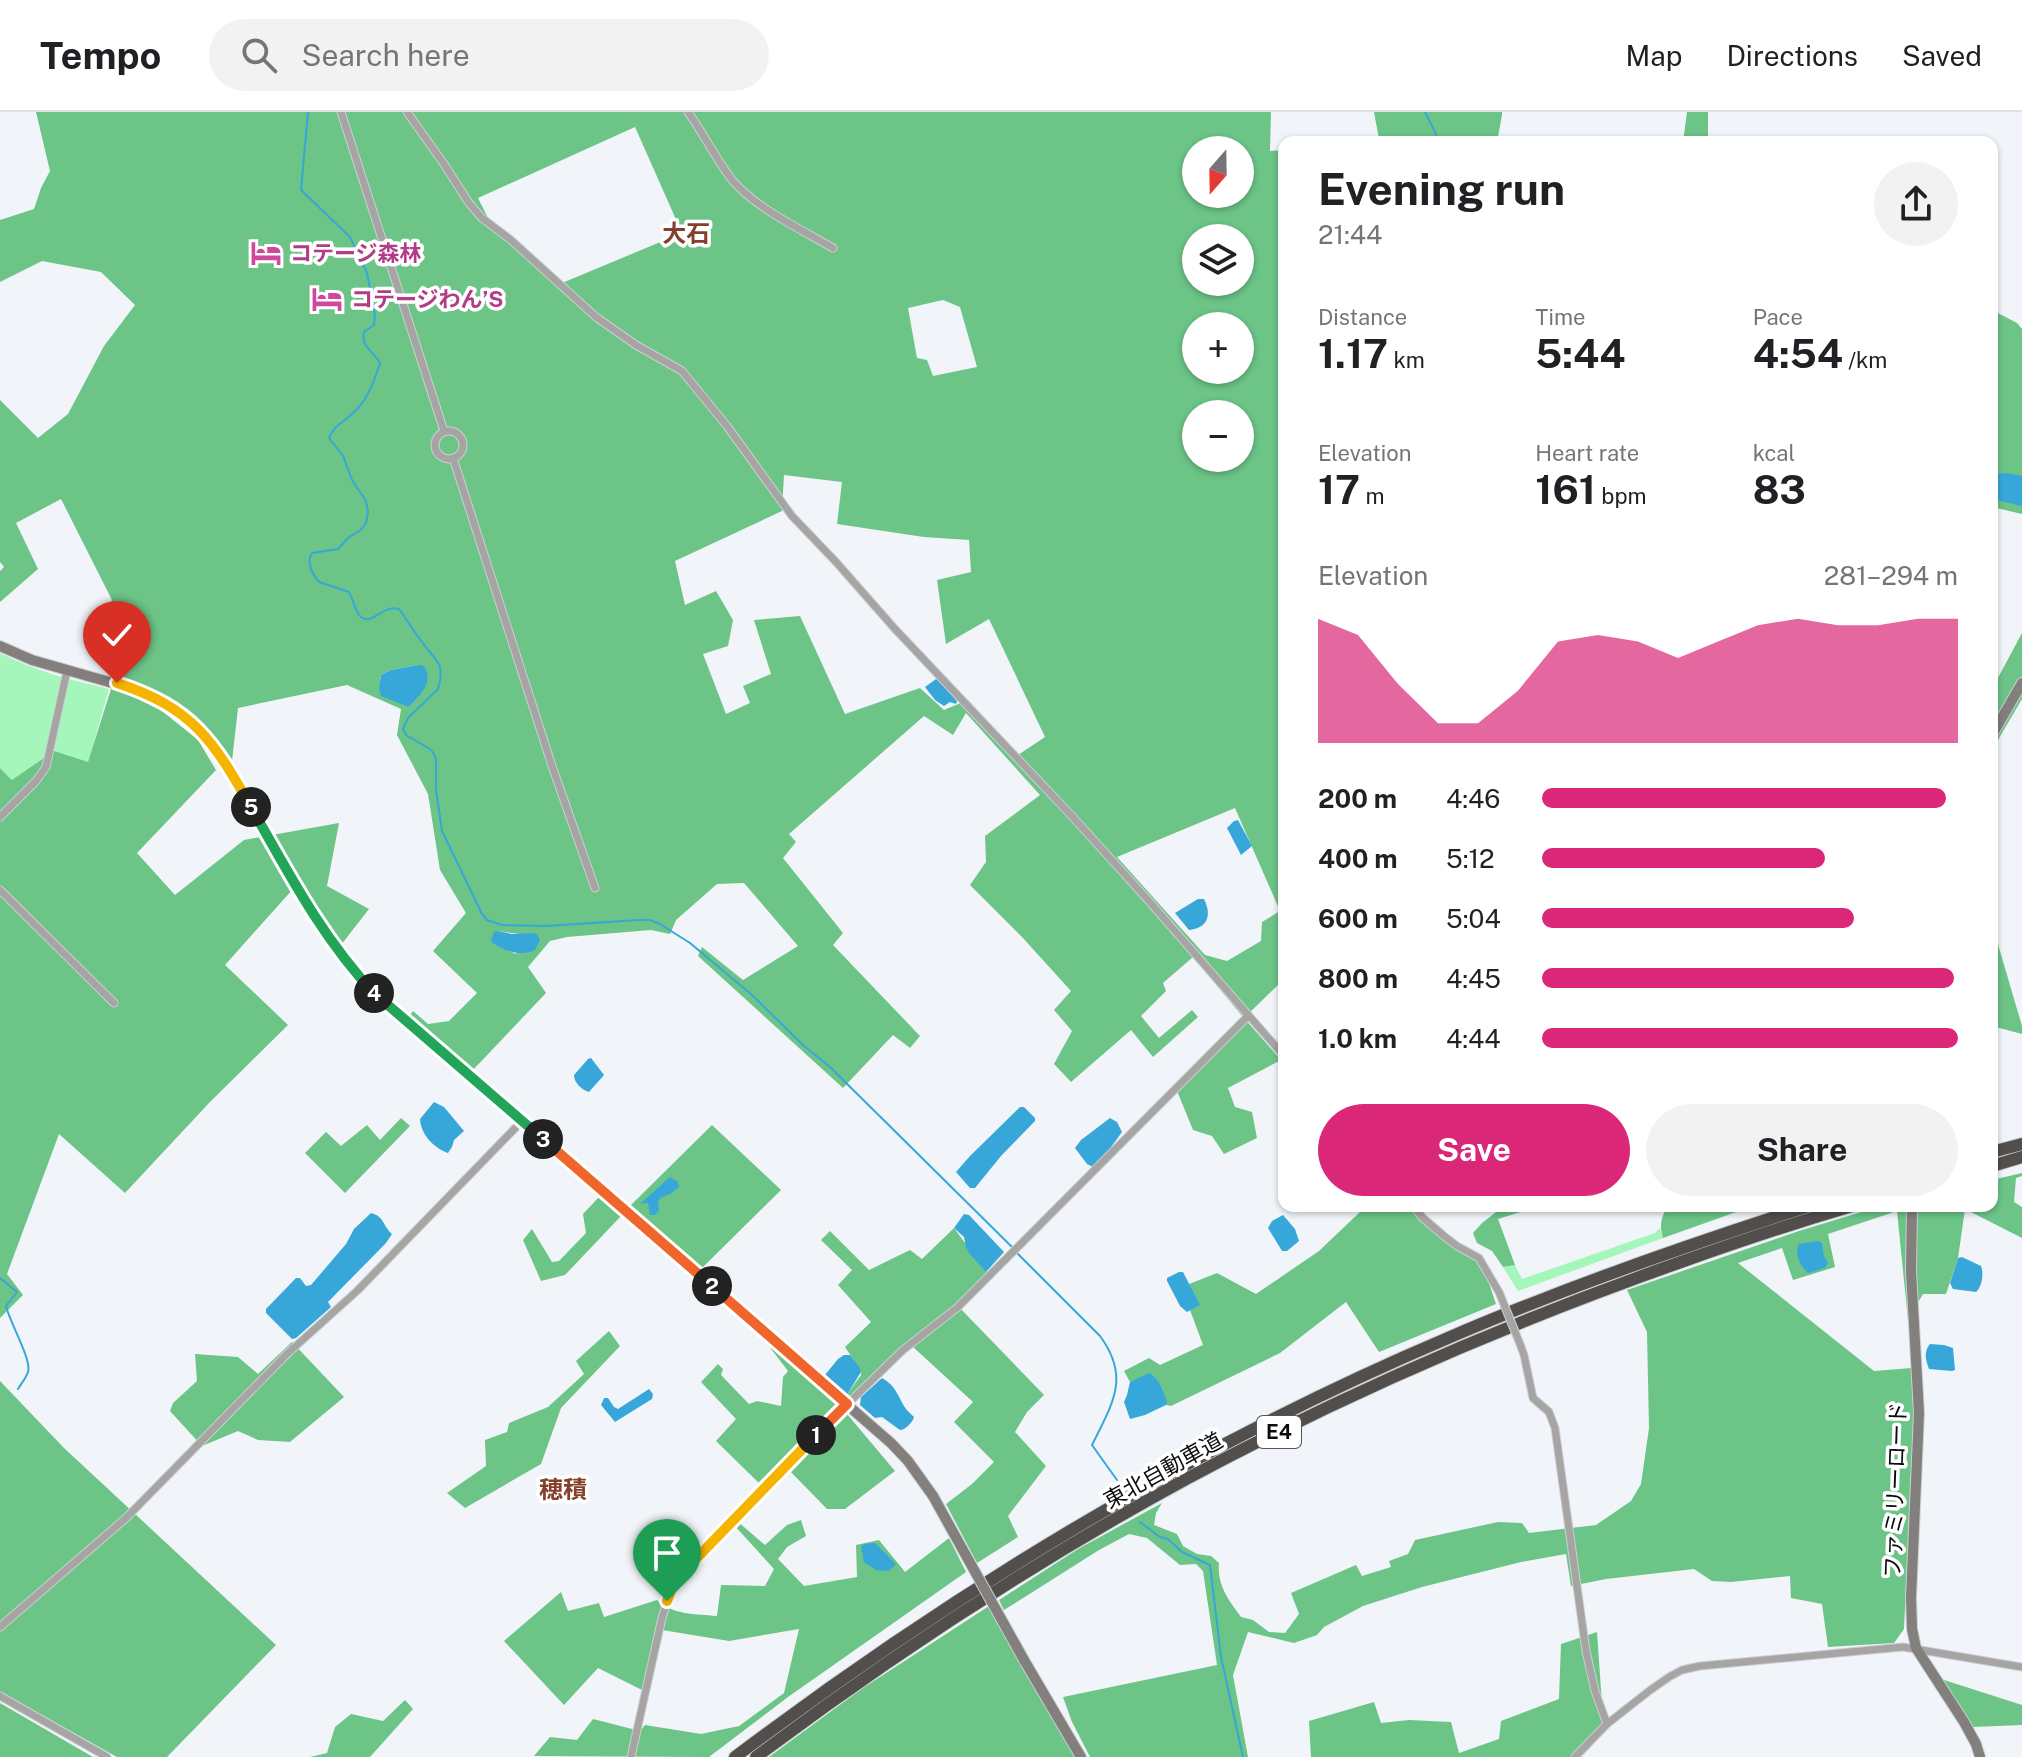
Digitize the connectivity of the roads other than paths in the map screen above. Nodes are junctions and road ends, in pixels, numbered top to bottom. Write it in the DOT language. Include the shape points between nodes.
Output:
graph roads {
  1 [pos="341,112"];
  2 [pos="407,112"];
  3 [pos="688,112"];
  4 [pos="833,248"];
  5 [pos="444,431"];
  6 [pos="453,458"];
  7 [pos="0,646"];
  8 [pos="67,671"];
  9 [pos="2022,683"];
  10 [pos="1998,725"];
  11 [pos="0,817"];
  12 [pos="595,888"];
  13 [pos="0,890"];
  14 [pos="114,1003"];
  15 [pos="1248,1016"];
  16 [pos="1278,1049"];
  17 [pos="522,1121"];
  18 [pos="2022,1144"];
  19 [pos="1998,1150"];
  20 [pos="2022,1157"];
  21 [pos="1998,1164"];
  22 [pos="1418,1212"];
  23 [pos="1791,1212"];
  24 [pos="1834,1212"];
  25 [pos="1912,1212"];
  26 [pos="847,1404"];
  27 [pos="0,1627"];
  28 [pos="1916,1648"];
  29 [pos="2022,1667"];
  30 [pos="0,1696"];
  31 [pos="1607,1724"];
  32 [pos="107,1757"];
  33 [pos="631,1757"];
  34 [pos="735,1757"];
  35 [pos="756,1757"];
  36 [pos="1081,1757"];
  37 [pos="1575,1757"];
  38 [pos="1980,1757"];
  1 -- 5 [label="street"];
  2 -- 15 [label="street" via="482,218 596,317 682,371 792,516 1080,825"];
  3 -- 4 [label="street" via="744,192"];
  5 -- 6 [label="street" via="435,449 445,459"];
  5 -- 6 [label="street" via="453,431 463,441"];
  6 -- 12 [label="street"];
  7 -- 8 [label="street"];
  8 -- 11 [label="street" via="46,767"];
  8 -- 17 [label="street" via="144,692 187,718 223,759 320,927 352,969 383,1003"];
  9 -- 10 [label="street"];
  13 -- 14 [label="street"];
  15 -- 16 [label="street"];
  15 -- 26 [label="street" via="958,1307"];
  17 -- 26 [label="street"];
  17 -- 27 [label="street" via="126,1518"];
  18 -- 19 [label="highway"];
  20 -- 21 [label="highway"];
  22 -- 31 [label="street, bridge" via="1479,1258 1520,1344 1533,1398 1549,1412 1555,1428 1586,1651"];
  23 -- 34 [label="highway, 東北自動車道 / E4" via="1511,1311 1232,1440 989,1580 864,1662"];
  24 -- 35 [label="highway, 東北自動車道 / E4" via="1517,1323 1250,1446 996,1591"];
  25 -- 28 [label="street, ファミリーロード" via="1919,1413 1911,1598"];
  26 -- 33 [label="street" via="672,1588"];
  26 -- 36 [label="street, bridge" via="924,1482"];
  28 -- 29 [label="street"];
  28 -- 31 [label="street" via="1682,1670"];
  28 -- 38 [label="street, ファミリーロード"];
  30 -- 32 [label="street"];
  31 -- 37 [label="street"];
}
